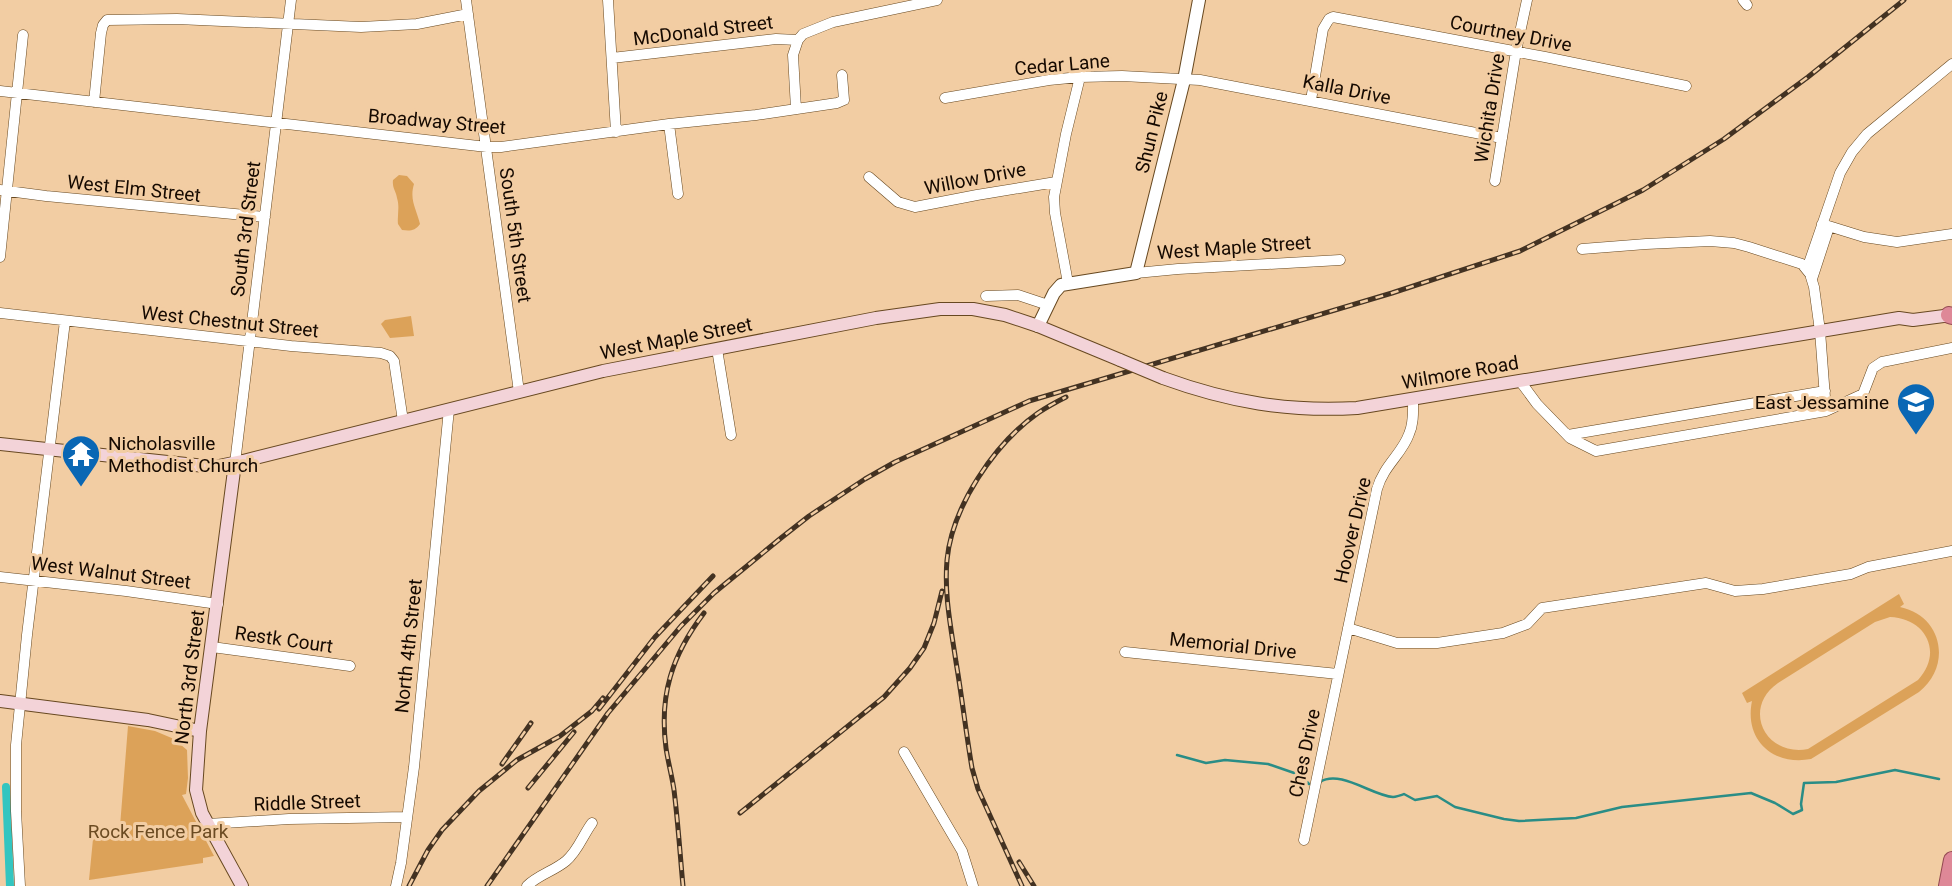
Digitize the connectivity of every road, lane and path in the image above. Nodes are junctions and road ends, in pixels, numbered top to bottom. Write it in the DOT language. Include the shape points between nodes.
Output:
graph roads {
  1 [pos="291,0"];
  2 [pos="466,0"];
  3 [pos="608,0"];
  4 [pos="937,0"];
  5 [pos="1199,0"];
  6 [pos="1527,0"];
  7 [pos="468,14"];
  8 [pos="288,24"];
  9 [pos="23,35"];
  10 [pos="798,40"];
  11 [pos="1516,51"];
  12 [pos="612,58"];
  13 [pos="1952,64"];
  14 [pos="842,75"];
  15 [pos="1080,77"];
  16 [pos="1184,80"];
  17 [pos="1686,86"];
  18 [pos="0,90"];
  19 [pos="17,93"];
  20 [pos="945,98"];
  21 [pos="1311,100"];
  22 [pos="94,102"];
  23 [pos="796,109"];
  24 [pos="276,123"];
  25 [pos="669,124"];
  26 [pos="616,132"];
  27 [pos="1502,138"];
  28 [pos="486,147"];
  29 [pos="869,177"];
  30 [pos="1495,181"];
  31 [pos="1056,183"];
  32 [pos="4,190"];
  33 [pos="678,194"];
  34 [pos="265,217"];
  35 [pos="1826,226"];
  36 [pos="1952,234"];
  37 [pos="1582,249"];
  38 [pos="0,257"];
  39 [pos="1340,260"];
  40 [pos="1807,268"];
  41 [pos="1136,273"];
  42 [pos="1812,279"];
  43 [pos="1068,283"];
  44 [pos="986,296"];
  45 [pos="1048,305"];
  46 [pos="0,313"];
  47 [pos="1951,313"];
  48 [pos="65,321"];
  49 [pos="1038,326"];
  50 [pos="1820,331"];
  51 [pos="250,341"];
  52 [pos="1952,348"];
  53 [pos="717,349"];
  54 [pos="1520,381"];
  55 [pos="1825,391"];
  56 [pos="519,392"];
  57 [pos="1413,400"];
  58 [pos="449,409"];
  59 [pos="1826,411"];
  60 [pos="403,421"];
  61 [pos="731,435"];
  62 [pos="1568,435"];
  63 [pos="0,444"];
  64 [pos="50,449"];
  65 [pos="236,463"];
  66 [pos="1952,551"];
  67 [pos="0,577"];
  68 [pos="33,580"];
  69 [pos="218,604"];
  70 [pos="1348,628"];
  71 [pos="212,647"];
  72 [pos="1125,652"];
  73 [pos="351,666"];
  74 [pos="1338,674"];
  75 [pos="0,701"];
  76 [pos="20,704"];
  77 [pos="200,731"];
  78 [pos="904,752"];
  79 [pos="407,817"];
  80 [pos="592,822"];
  81 [pos="208,824"];
  82 [pos="1304,840"];
  83 [pos="1952,860"];
  84 [pos="20,886"];
  85 [pos="243,886"];
  86 [pos="396,886"];
  87 [pos="527,886"];
  88 [pos="973,886"];
  89 [pos="1947,886"];
  1 -- 8 [label="street, South 3rd Street"];
  2 -- 7 [label="street, South 5th Street"];
  3 -- 12 [label="street"];
  4 -- 10 [label="street" via="833,22"];
  5 -- 16 [label="street, Shun Pike"];
  6 -- 11 [label="street, Wichita Drive"];
  7 -- 8 [label="street" via="399,25"];
  7 -- 28 [label="street, South 5th Street"];
  8 -- 22 [label="street" via="107,20 101,33"];
  8 -- 24 [label="street, South 3rd Street"];
  9 -- 19 [label="street"];
  10 -- 12 [label="street, McDonald Street"];
  10 -- 23 [label="street" via="793,55"];
  11 -- 17 [label="street, Courtney Drive"];
  11 -- 21 [label="street, Courtney Drive" via="1334,17 1323,29"];
  11 -- 27 [label="street, Wichita Drive"];
  12 -- 26 [label="street"];
  13 -- 35 [label="street" via="1867,134 1852,152 1840,173"];
  14 -- 23 [label="street, Broadway Street" via="844,100"];
  15 -- 16 [label="street, Cedar Lane"];
  15 -- 20 [label="street, Cedar Lane"];
  15 -- 31 [label="street"];
  16 -- 21 [label="street, Kalla Drive"];
  16 -- 41 [label="street, Shun Pike"];
  18 -- 19 [label="street, Broadway Street"];
  19 -- 22 [label="street, Broadway Street"];
  19 -- 32 [label="street"];
  21 -- 27 [label="street, Kalla Drive"];
  22 -- 24 [label="street, Broadway Street"];
  23 -- 25 [label="street, Broadway Street"];
  24 -- 28 [label="street, Broadway Street"];
  24 -- 34 [label="street, South 3rd Street"];
  25 -- 26 [label="street, Broadway Street"];
  25 -- 33 [label="street"];
  26 -- 28 [label="street, Broadway Street"];
  27 -- 30 [label="street, Wichita Drive"];
  28 -- 56 [label="street, South 5th Street"];
  29 -- 31 [label="street, Willow Drive" via="898,202 915,207"];
  31 -- 43 [label="street" via="1055,213"];
  32 -- 34 [label="street, West Elm Street"];
  32 -- 38 [label="street"];
  34 -- 51 [label="street, South 3rd Street"];
  35 -- 36 [label="street" via="1898,242"];
  35 -- 40 [label="street"];
  35 -- 42 [label="street"];
  37 -- 40 [label="street" via="1734,243"];
  39 -- 41 [label="street, West Maple Street"];
  40 -- 42 [label="street"];
  41 -- 43 [label="street, West Maple Street"];
  42 -- 50 [label="street"];
  43 -- 45 [label="street" via="1057,288"];
  44 -- 45 [label="street" via="1018,295"];
  45 -- 49 [label="street"];
  46 -- 48 [label="street, West Chestnut Street"];
  47 -- 50 [label="main road, Wilmore Road"];
  48 -- 51 [label="street, West Chestnut Street"];
  48 -- 64 [label="street"];
  49 -- 53 [label="main road, West Maple Street" via="989,311 940,309"];
  49 -- 57 [label="main road, Wilmore Road, bridge" via="1223,398 1295,409 1357,408"];
  50 -- 54 [label="main road, Wilmore Road"];
  50 -- 55 [label="street"];
  51 -- 60 [label="street, West Chestnut Street" via="390,356 397,371"];
  51 -- 65 [label="street, South 3rd Street"];
  52 -- 59 [label="street" via="1882,362 1873,368 1863,394"];
  53 -- 56 [label="main road, West Maple Street"];
  53 -- 61 [label="street"];
  54 -- 57 [label="main road, Wilmore Road"];
  54 -- 62 [label="street"];
  55 -- 59 [label="street"];
  55 -- 62 [label="street"];
  56 -- 58 [label="main road, West Maple Street"];
  57 -- 70 [label="street, Hoover Drive" via="1410,433 1377,489"];
  58 -- 60 [label="main road, West Maple Street"];
  58 -- 79 [label="street, North 4th Street"];
  59 -- 62 [label="street" via="1597,451"];
  60 -- 65 [label="main road, West Maple Street"];
  63 -- 64 [label="main road, West Maple Street"];
  64 -- 65 [label="main road, West Maple Street" via="214,467"];
  64 -- 68 [label="street"];
  65 -- 69 [label="main road, North 3rd Street"];
  66 -- 70 [label="street" via="1763,589 1735,591 1706,583 1542,608 1527,624 1503,633 1437,643 1397,643"];
  67 -- 68 [label="street, West Walnut Street"];
  68 -- 69 [label="street, West Walnut Street"];
  68 -- 76 [label="street"];
  69 -- 71 [label="main road, North 3rd Street"];
  70 -- 74 [label="street, Hoover Drive"];
  71 -- 73 [label="street, Restk Court"];
  71 -- 77 [label="main road, North 3rd Street"];
  72 -- 74 [label="street, Memorial Drive"];
  74 -- 82 [label="street, Ches Drive"];
  75 -- 76 [label="main road"];
  76 -- 77 [label="main road"];
  76 -- 84 [label="street" via="16,777"];
  77 -- 81 [label="main road, North 3rd Street" via="196,790"];
  78 -- 88 [label="street" via="962,851"];
  79 -- 81 [label="street, Riddle Street"];
  79 -- 86 [label="street, North 4th Street"];
  80 -- 87 [label="street" via="569,858"];
  81 -- 85 [label="main road, North 3rd Street"];
  83 -- 89 [label="highway"];
}
